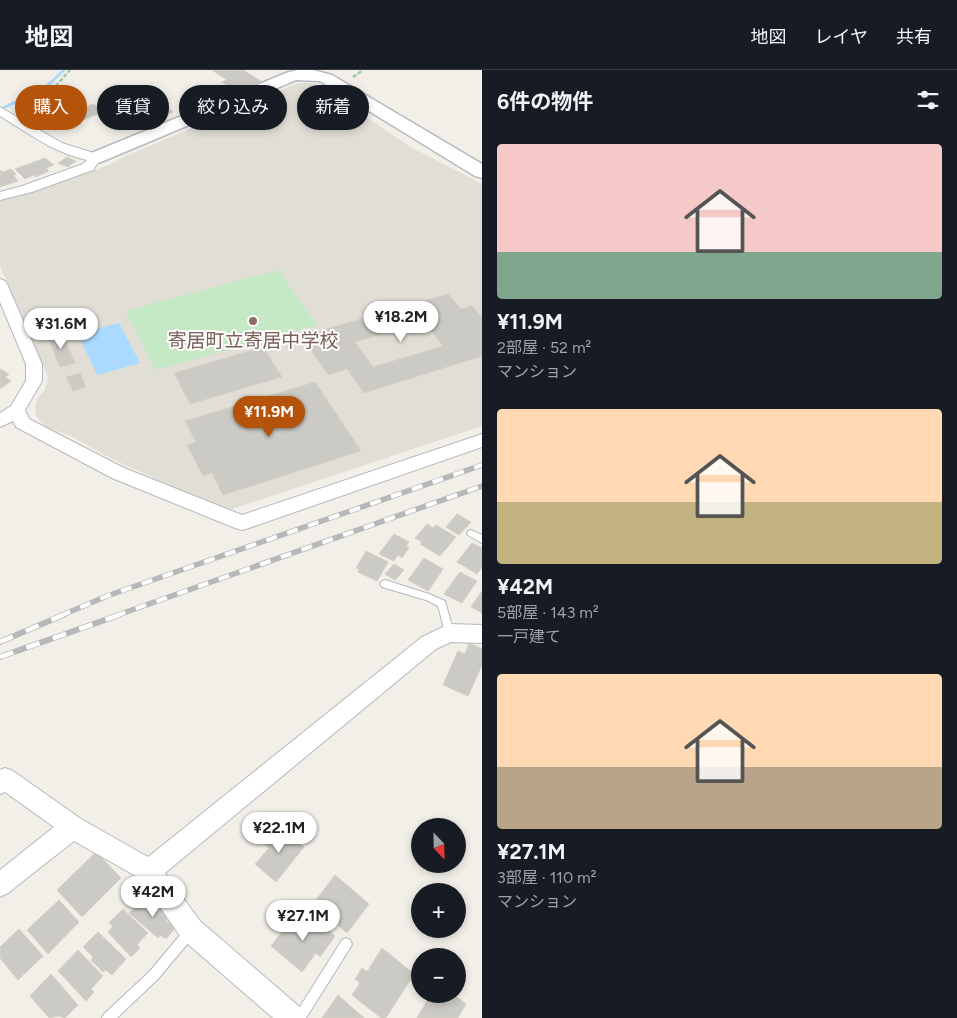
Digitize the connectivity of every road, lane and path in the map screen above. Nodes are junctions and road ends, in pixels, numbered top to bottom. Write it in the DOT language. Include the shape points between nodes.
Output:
graph roads {
  1 [pos="70,70"];
  2 [pos="305,72"];
  3 [pos="1,113"];
  4 [pos="95,158"];
  5 [pos="482,172"];
  6 [pos="0,196"];
  7 [pos="1,289"];
  8 [pos="8,411"];
  9 [pos="0,421"];
  10 [pos="482,440"];
  11 [pos="471,532"];
  12 [pos="482,539"];
  13 [pos="385,584"];
  14 [pos="449,633"];
  15 [pos="482,634"];
  16 [pos="0,783"];
  17 [pos="73,827"];
  18 [pos="149,871"];
  19 [pos="0,885"];
  20 [pos="191,930"];
  21 [pos="346,944"];
  22 [pos="108,1018"];
  23 [pos="293,1018"];
  24 [pos="299,1018"];
  1 -- 3 [label="path" via="46,93"];
  2 -- 4 [label="street"];
  2 -- 5 [label="street" via="326,78"];
  3 -- 4 [label="street" via="52,142"];
  4 -- 6 [label="street" via="88,167"];
  7 -- 8 [label="street" via="34,364 34,381"];
  8 -- 9 [label="street"];
  8 -- 10 [label="street" via="22,423 118,473 242,524"];
  11 -- 12 [label="lane"];
  13 -- 14 [label="lane" via="442,604"];
  14 -- 15 [label="street"];
  14 -- 18 [label="street" via="429,643"];
  16 -- 17 [label="street" via="5,779"];
  17 -- 18 [label="street"];
  17 -- 19 [label="street"];
  18 -- 20 [label="street"];
  20 -- 22 [label="lane" via="154,975"];
  20 -- 23 [label="street"];
  21 -- 24 [label="lane"];
}
